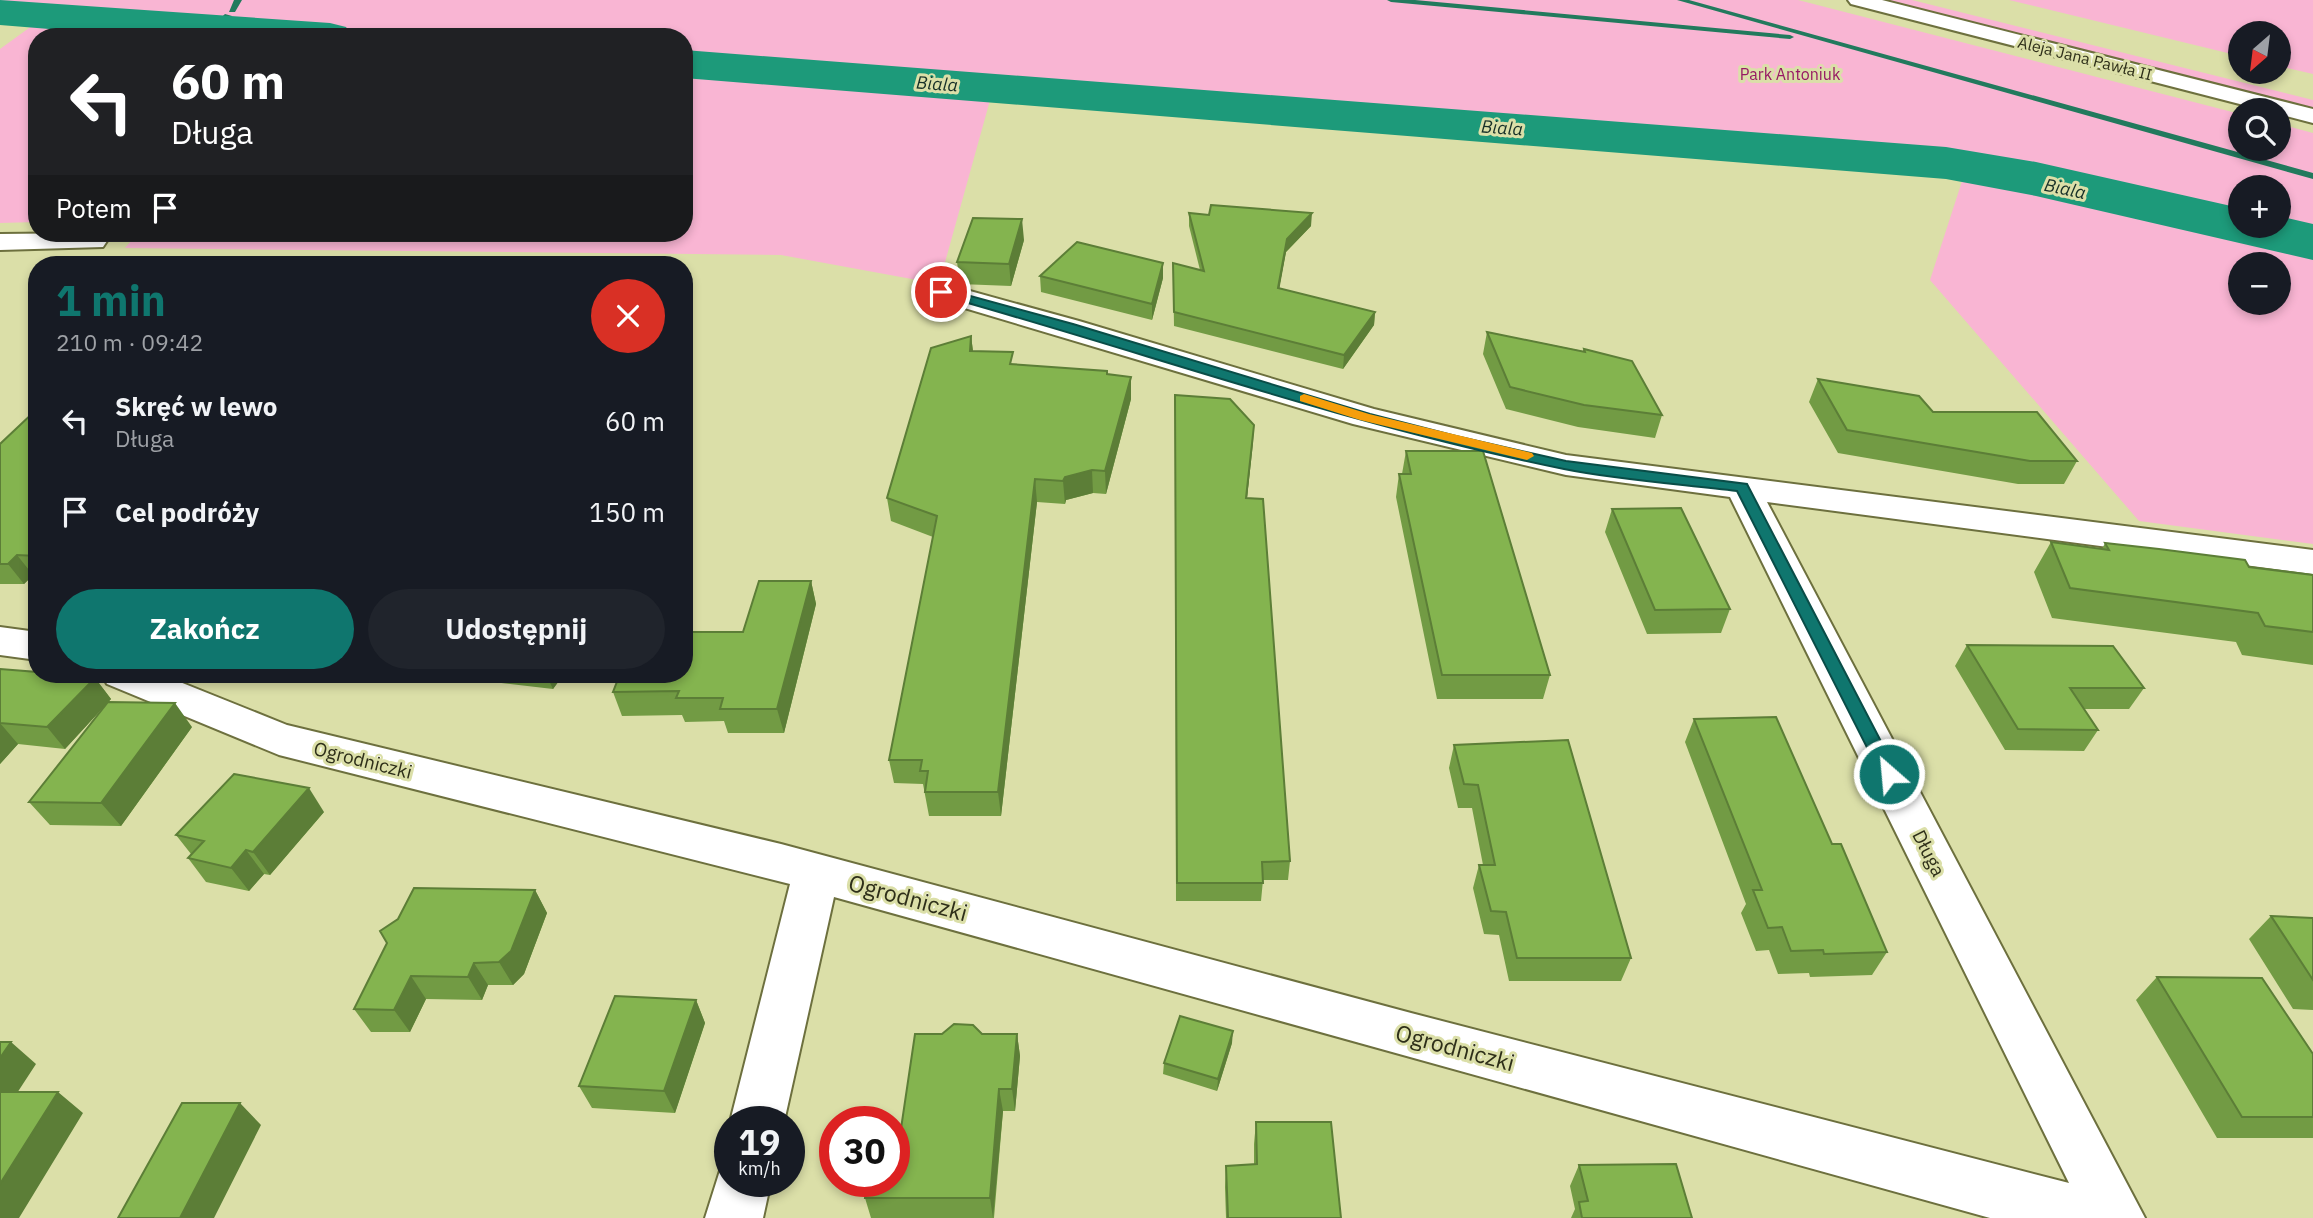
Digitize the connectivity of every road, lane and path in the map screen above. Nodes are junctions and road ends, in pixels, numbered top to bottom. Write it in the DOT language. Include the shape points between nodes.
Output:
graph roads {
  1 [pos="1858,0"];
  2 [pos="1934,0"];
  3 [pos="2313,94"];
  4 [pos="2313,116"];
  5 [pos="46,242"];
  6 [pos="0,243"];
  7 [pos="941,292"];
  8 [pos="1742,487"];
  9 [pos="2313,562"];
  10 [pos="0,641"];
  11 [pos="28,645"];
  12 [pos="143,683"];
  13 [pos="816,873"];
  14 [pos="761,1106"];
  15 [pos="739,1197"];
  16 [pos="734,1218"];
  17 [pos="2094,1218"];
  18 [pos="2116,1218"];
  1 -- 4 [label="street, Aleja Jana Pawła II"];
  2 -- 3 [label="street, Aleja Jana Pawła II"];
  5 -- 6 [label="street"];
  7 -- 8 [label="street" via="1455,440 1566,465"];
  8 -- 9 [label="street"];
  8 -- 18 [label="street, Długa"];
  10 -- 11 [label="street"];
  12 -- 13 [label="street, Ogrodniczki" via="279,739"];
  13 -- 14 [label="street"];
  13 -- 17 [label="street, Ogrodniczki"];
  15 -- 16 [label="street"];
}
